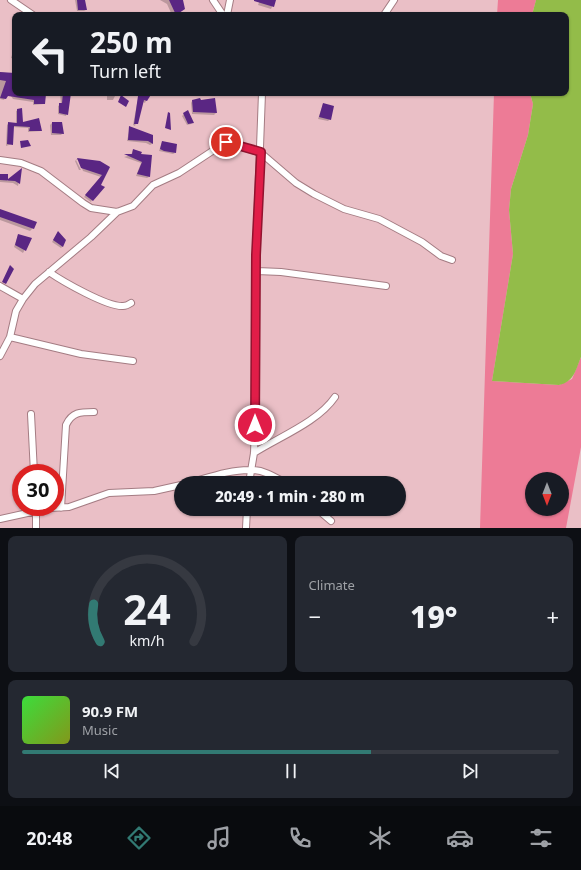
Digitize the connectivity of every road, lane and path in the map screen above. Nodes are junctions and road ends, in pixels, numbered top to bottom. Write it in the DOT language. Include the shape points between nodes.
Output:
graph roads {
  1 [pos="11,0"];
  2 [pos="213,0"];
  3 [pos="230,0"];
  4 [pos="394,0"];
  5 [pos="29,12"];
  6 [pos="221,12"];
  7 [pos="228,12"];
  8 [pos="386,12"];
  9 [pos="262,96"];
  10 [pos="261,153"];
  11 [pos="0,160"];
  12 [pos="117,212"];
  13 [pos="452,260"];
  14 [pos="257,271"];
  15 [pos="49,272"];
  16 [pos="0,286"];
  17 [pos="386,286"];
  18 [pos="23,299"];
  19 [pos="131,303"];
  20 [pos="10,337"];
  21 [pos="0,356"];
  22 [pos="133,361"];
  23 [pos="335,397"];
  24 [pos="94,412"];
  25 [pos="31,414"];
  26 [pos="254,453"];
  27 [pos="34,464"];
  28 [pos="64,464"];
  29 [pos="252,470"];
  30 [pos="216,476"];
  31 [pos="251,476"];
  32 [pos="274,476"];
  33 [pos="174,487"];
  34 [pos="64,508"];
  35 [pos="12,516"];
  36 [pos="36,516"];
  37 [pos="247,516"];
  38 [pos="325,516"];
  39 [pos="0,519"];
  40 [pos="331,521"];
  41 [pos="36,528"];
  42 [pos="246,528"];
  1 -- 5 [label="street"];
  2 -- 6 [label="street"];
  3 -- 7 [label="street"];
  4 -- 8 [label="street"];
  9 -- 10 [label="street"];
  10 -- 12 [label="street" via="226,142 179,173 153,185 133,206"];
  10 -- 13 [label="street" via="314,194 344,209 379,219"];
  10 -- 14 [label="street"];
  11 -- 12 [label="street" via="21,162 41,171 91,208"];
  12 -- 15 [label="street"];
  14 -- 17 [label="street"];
  14 -- 26 [label="street"];
  15 -- 18 [label="street"];
  15 -- 19 [label="street" via="76,289 121,307"];
  16 -- 18 [label="street"];
  18 -- 20 [label="street" via="16,311"];
  20 -- 21 [label="street"];
  20 -- 22 [label="street" via="81,354"];
  23 -- 26 [label="street" via="320,413"];
  24 -- 28 [label="street" via="75,413 69,419 66,425"];
  25 -- 27 [label="street"];
  26 -- 29 [label="street"];
  29 -- 30 [label="street"];
  29 -- 31 [label="street"];
  29 -- 32 [label="street"];
  33 -- 34 [label="street" via="154,491 109,493"];
  35 -- 39 [label="street"];
  36 -- 41 [label="street"];
  37 -- 42 [label="street"];
  38 -- 40 [label="street"];
}
